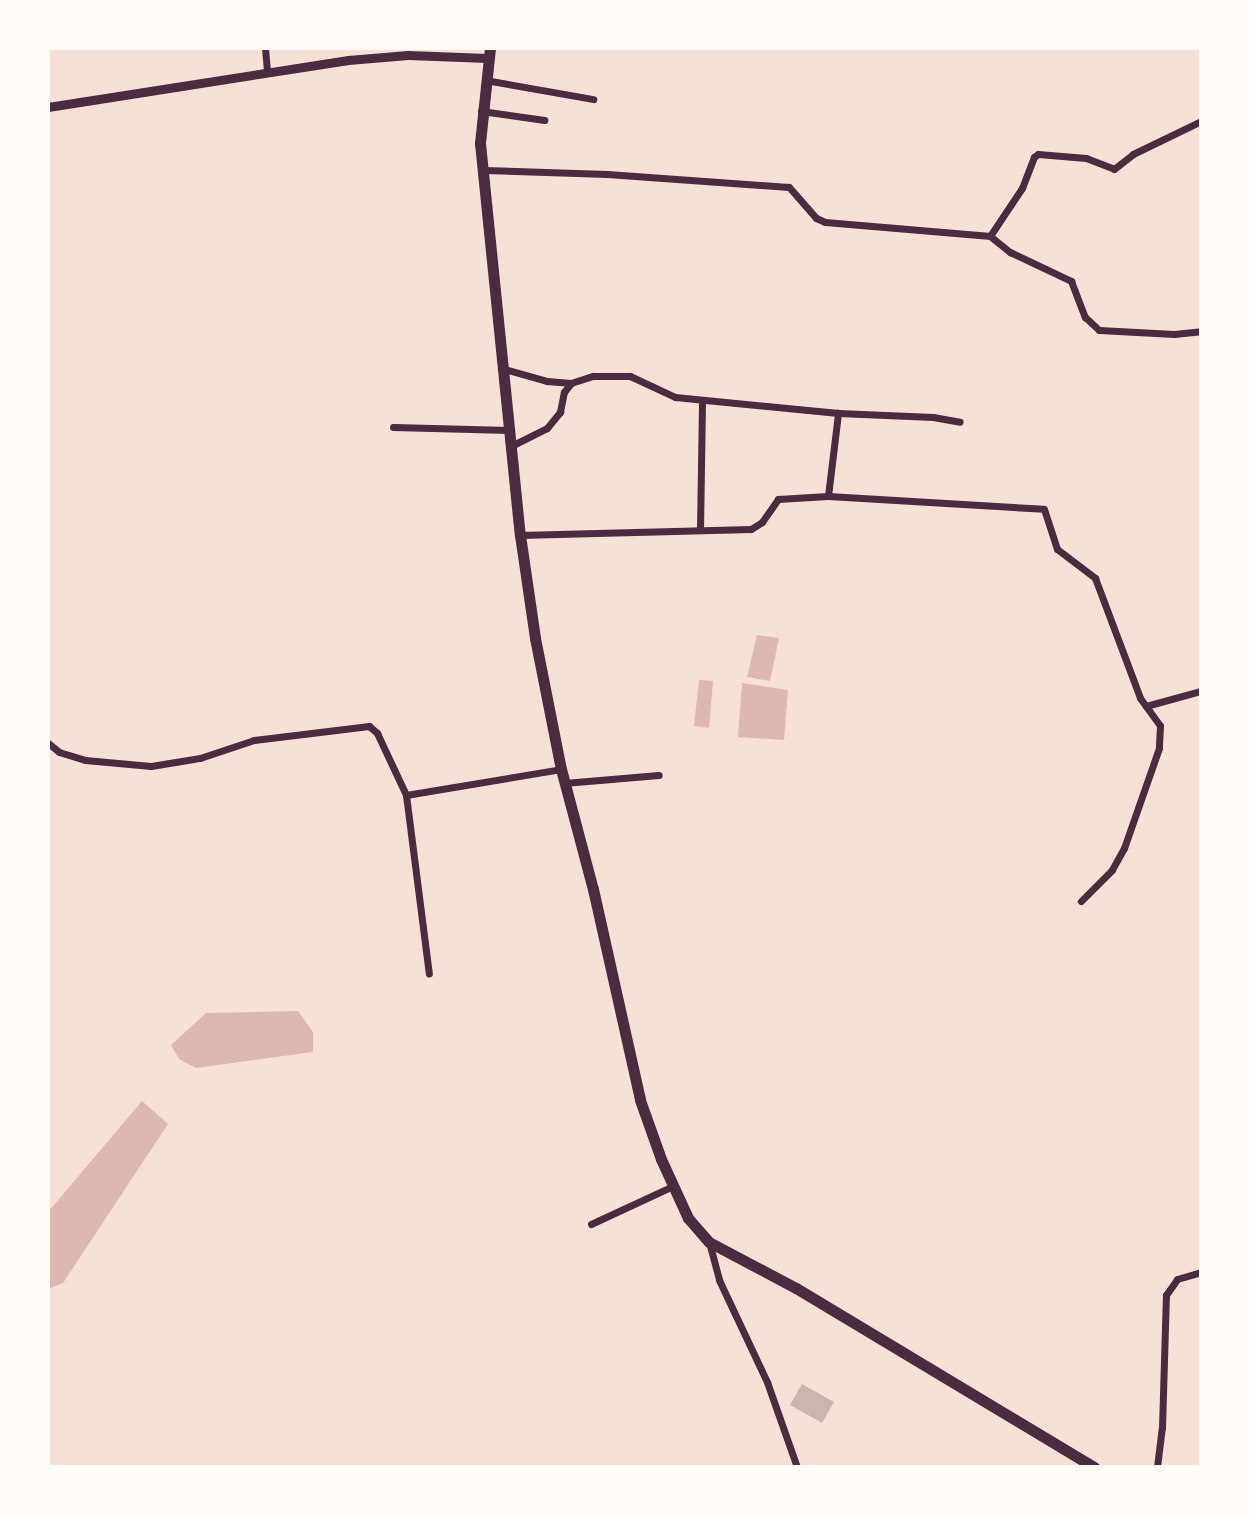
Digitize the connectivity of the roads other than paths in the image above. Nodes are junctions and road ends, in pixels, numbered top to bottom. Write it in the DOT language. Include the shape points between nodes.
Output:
graph roads {
  1 [pos="265,48"];
  2 [pos="488,53"];
  3 [pos="267,71"];
  4 [pos="485,80"];
  5 [pos="593,99"];
  6 [pos="48,107"];
  7 [pos="481,111"];
  8 [pos="544,120"];
  9 [pos="1201,121"];
  10 [pos="484,170"];
  11 [pos="990,236"];
  12 [pos="1201,331"];
  13 [pos="504,369"];
  14 [pos="571,383"];
  15 [pos="702,400"];
  16 [pos="838,413"];
  17 [pos="960,422"];
  18 [pos="393,427"];
  19 [pos="511,430"];
  20 [pos="511,446"];
  21 [pos="828,496"];
  22 [pos="700,530"];
  23 [pos="520,535"];
  24 [pos="1201,691"];
  25 [pos="1146,706"];
  26 [pos="48,743"];
  27 [pos="561,769"];
  28 [pos="659,775"];
  29 [pos="564,783"];
  30 [pos="406,795"];
  31 [pos="1081,901"];
  32 [pos="429,974"];
  33 [pos="673,1186"];
  34 [pos="591,1224"];
  35 [pos="709,1242"];
  36 [pos="1201,1272"];
  37 [pos="797,1467"];
  38 [pos="1094,1467"];
  39 [pos="1157,1467"];
  1 -- 3 [label="street"];
  2 -- 3 [label="street" via="408,55"];
  2 -- 4 [label="main road"];
  3 -- 6 [label="street"];
  4 -- 5 [label="street"];
  4 -- 7 [label="main road"];
  7 -- 8 [label="street"];
  7 -- 10 [label="main road"];
  9 -- 11 [label="street" via="1114,169 1086,158 1038,154"];
  10 -- 11 [label="street" via="789,187 825,222"];
  10 -- 13 [label="main road"];
  11 -- 12 [label="street" via="1010,252 1071,281 1085,317 1099,330"];
  13 -- 14 [label="street"];
  13 -- 19 [label="main road"];
  14 -- 15 [label="street" via="593,376 630,376 661,393"];
  14 -- 20 [label="street" via="547,428"];
  15 -- 16 [label="street"];
  15 -- 22 [label="street"];
  16 -- 17 [label="street"];
  16 -- 21 [label="street"];
  18 -- 19 [label="street"];
  19 -- 20 [label="main road"];
  20 -- 23 [label="main road"];
  21 -- 22 [label="street" via="778,499 751,529"];
  21 -- 25 [label="street" via="1044,509 1057,549 1095,578"];
  22 -- 23 [label="street"];
  23 -- 27 [label="main road"];
  24 -- 25 [label="street"];
  25 -- 31 [label="street" via="1161,736 1143,800 1112,870"];
  26 -- 30 [label="street" via="85,760 151,766 200,758 254,740 369,726"];
  27 -- 29 [label="main road"];
  27 -- 30 [label="street"];
  28 -- 29 [label="street"];
  29 -- 33 [label="main road" via="640,1100"];
  30 -- 32 [label="street"];
  33 -- 34 [label="street"];
  33 -- 35 [label="main road" via="688,1218"];
  35 -- 37 [label="street" via="719,1280 767,1382"];
  35 -- 38 [label="main road" via="796,1288"];
  36 -- 39 [label="street" via="1177,1279 1166,1295"];
}
